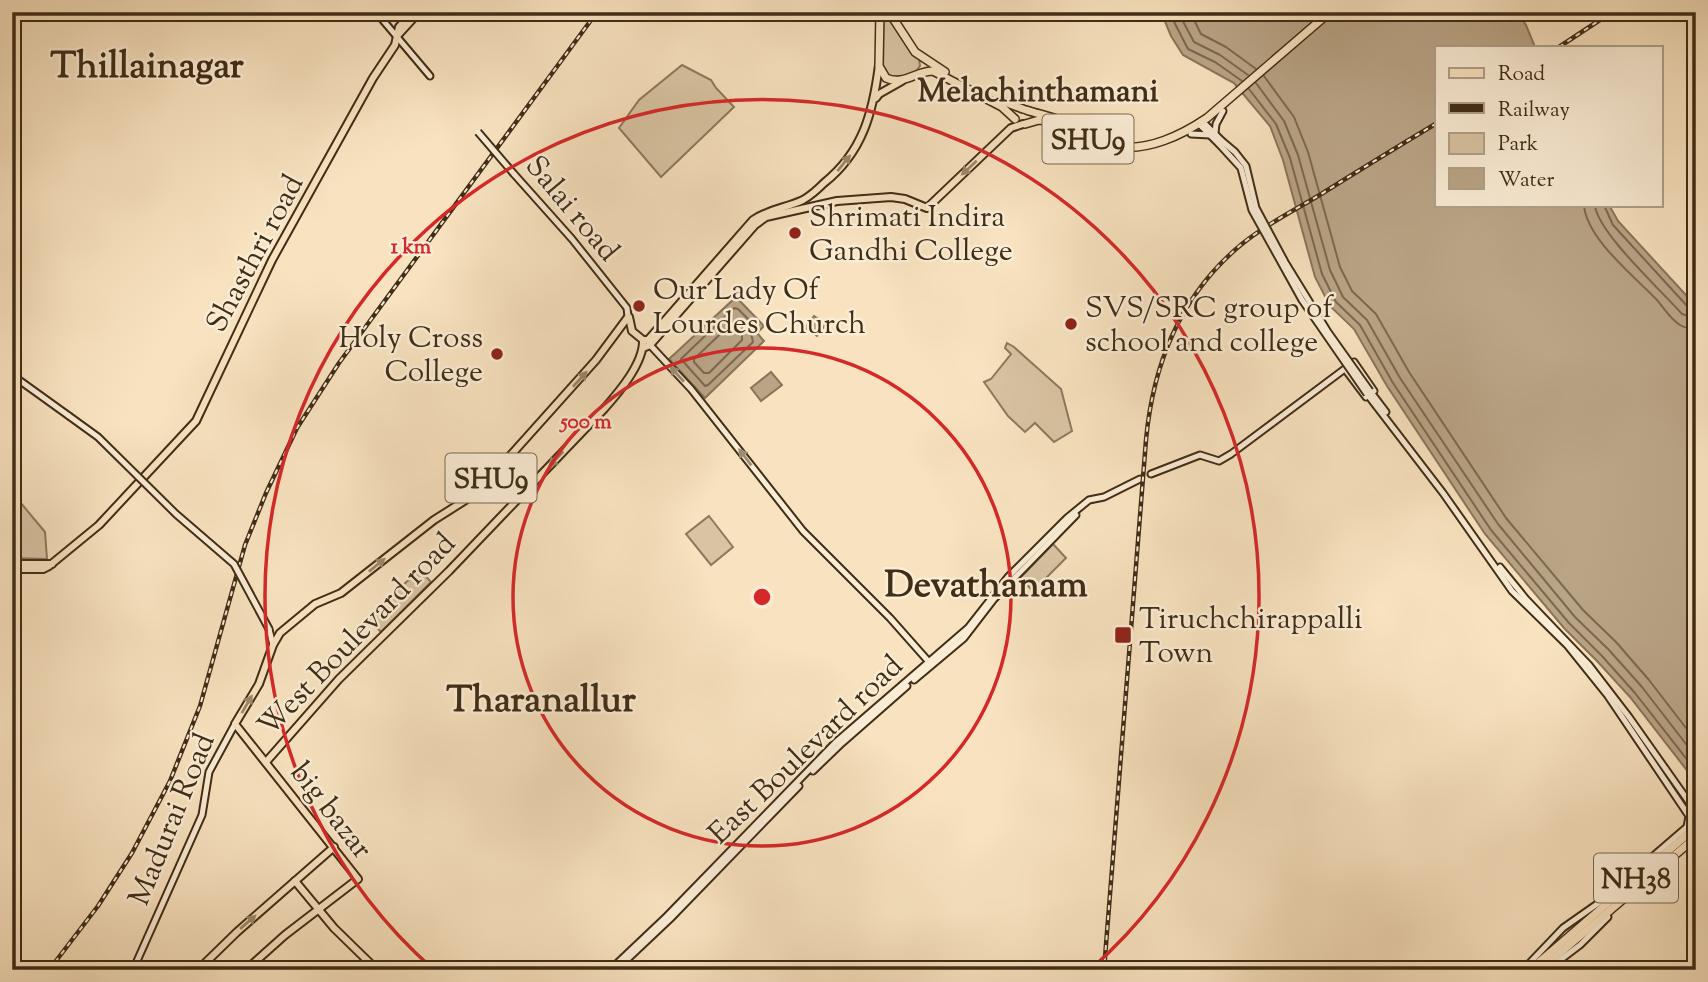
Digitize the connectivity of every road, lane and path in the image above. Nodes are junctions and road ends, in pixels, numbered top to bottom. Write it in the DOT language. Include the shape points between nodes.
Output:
graph roads {
  1 [pos="376,12"];
  2 [pos="413,12"];
  3 [pos="419,12"];
  4 [pos="880,12"];
  5 [pos="889,12"];
  6 [pos="1330,12"];
  7 [pos="880,23"];
  8 [pos="898,27"];
  9 [pos="397,37"];
  10 [pos="915,52"];
  11 [pos="879,63"];
  12 [pos="430,76"];
  13 [pos="906,79"];
  14 [pos="875,101"];
  15 [pos="1024,110"];
  16 [pos="1220,113"];
  17 [pos="1015,119"];
  18 [pos="1024,124"];
  19 [pos="1202,125"];
  20 [pos="1012,128"];
  21 [pos="478,132"];
  22 [pos="1191,134"];
  23 [pos="1213,135"];
  24 [pos="1157,144"];
  25 [pos="791,206"];
  26 [pos="628,317"];
  27 [pos="632,331"];
  28 [pos="617,334"];
  29 [pos="643,340"];
  30 [pos="646,346"];
  31 [pos="1345,369"];
  32 [pos="12,375"];
  33 [pos="1373,399"];
  34 [pos="1151,474"];
  35 [pos="1140,479"];
  36 [pos="1082,507"];
  37 [pos="12,566"];
  38 [pos="1534,611"];
  39 [pos="269,629"];
  40 [pos="280,633"];
  41 [pos="273,645"];
  42 [pos="929,662"];
  43 [pos="235,724"];
  44 [pos="266,762"];
  45 [pos="1696,813"];
  46 [pos="1696,827"];
  47 [pos="1696,839"];
  48 [pos="334,847"];
  49 [pos="295,881"];
  50 [pos="318,910"];
  51 [pos="1577,934"];
  52 [pos="133,970"];
  53 [pos="198,970"];
  54 [pos="246,970"];
  55 [pos="377,970"];
  56 [pos="610,970"];
  57 [pos="615,970"];
  58 [pos="1523,970"];
  59 [pos="1530,970"];
  60 [pos="1540,970"];
  61 [pos="1547,970"];
  1 -- 9 [label="main road"];
  2 -- 9 [label="main road" via="399,27"];
  3 -- 9 [label="main road"];
  4 -- 7 [label="highway"];
  5 -- 8 [label="highway"];
  6 -- 16 [label="highway, SHU9"];
  7 -- 8 [label="highway" via="888,16"];
  7 -- 11 [label="highway"];
  8 -- 10 [label="highway"];
  9 -- 12 [label="main road"];
  9 -- 37 [label="main road, Shasthri road" via="272,260 196,421 99,525 52,564"];
  10 -- 13 [label="highway" via="921,66"];
  10 -- 15 [label="highway" via="942,71"];
  11 -- 13 [label="highway" via="887,78 895,82"];
  11 -- 14 [label="main road"];
  13 -- 14 [label="main road"];
  13 -- 17 [label="highway" via="927,71 939,74 1002,107"];
  25 -- 14 [label="main road, one-way" via="823,184 850,155"];
  15 -- 17 [label="highway, SHU9" via="1016,112"];
  15 -- 18 [label="highway, SHU9" via="1030,118"];
  15 -- 24 [label="highway, SHU9" via="1114,146"];
  16 -- 19 [label="highway, SHU9"];
  16 -- 23 [label="main road"];
  17 -- 18 [label="highway, SHU9"];
  17 -- 20 [label="main road, SHU9"];
  18 -- 20 [label="main road, SHU9"];
  18 -- 24 [label="highway, SHU9" via="1052,121 1113,149"];
  19 -- 22 [label="highway, SHU9"];
  19 -- 23 [label="main road"];
  19 -- 24 [label="highway, SHU9"];
  20 -- 25 [label="main road, SHU9, one-way" via="927,208 891,197"];
  21 -- 26 [label="main road, Salai road, bridge" via="572,239 627,307"];
  22 -- 23 [label="main road"];
  22 -- 24 [label="highway, SHU9"];
  23 -- 33 [label="main road, bridge" via="1241,168 1252,210 1308,309"];
  25 -- 29 [label="main road, SHU9" via="753,220 655,333"];
  25 -- 30 [label="main road, SHU9" via="755,225"];
  26 -- 27 [label="main road"];
  26 -- 28 [label="main road, SHU9"];
  27 -- 28 [label="main road"];
  27 -- 29 [label="main road"];
  40 -- 28 [label="main road, SHU9, one-way" via="315,604 341,593 485,484"];
  29 -- 30 [label="main road"];
  42 -- 30 [label="main road, one-way" via="786,511 691,389"];
  30 -- 44 [label="main road, West Boulevard road, one-way" via="626,384 604,409 339,679"];
  31 -- 33 [label="main road" via="1366,397"];
  31 -- 33 [label="main road" via="1354,362 1374,391"];
  31 -- 34 [label="main road" via="1219,461 1197,455"];
  32 -- 39 [label="main road, bridge" via="98,437 234,564"];
  33 -- 38 [label="main road"];
  35 -- 36 [label="main road, East Boulevard road"];
  36 -- 42 [label="main road, East Boulevard road" via="1008,577 968,628"];
  36 -- 57 [label="main road" via="994,599 964,638 842,743"];
  38 -- 45 [label="main road" via="1605,685"];
  38 -- 51 [label="main road" via="1581,661 1625,719 1689,816 1687,827 1600,902"];
  39 -- 40 [label="main road"];
  39 -- 41 [label="main road"];
  40 -- 41 [label="main road, SHU9"];
  43 -- 41 [label="main road, SHU9, one-way" via="262,677"];
  42 -- 56 [label="main road, East Boulevard road" via="835,743"];
  43 -- 44 [label="main road, big bazar"];
  43 -- 52 [label="main road, Madurai Road / SHU9" via="209,772 202,815"];
  44 -- 48 [label="main road, big bazar"];
  46 -- 51 [label="highway, NH38"];
  47 -- 51 [label="highway, NH38"];
  48 -- 49 [label="main road"];
  48 -- 50 [label="main road, big bazar" via="358,879"];
  49 -- 50 [label="main road"];
  53 -- 49 [label="main road, one-way"];
  50 -- 54 [label="main road"];
  50 -- 55 [label="main road"];
  51 -- 58 [label="main road" via="1563,928"];
  51 -- 59 [label="highway, NH38"];
  51 -- 60 [label="highway, NH38"];
  51 -- 61 [label="main road"];
}
